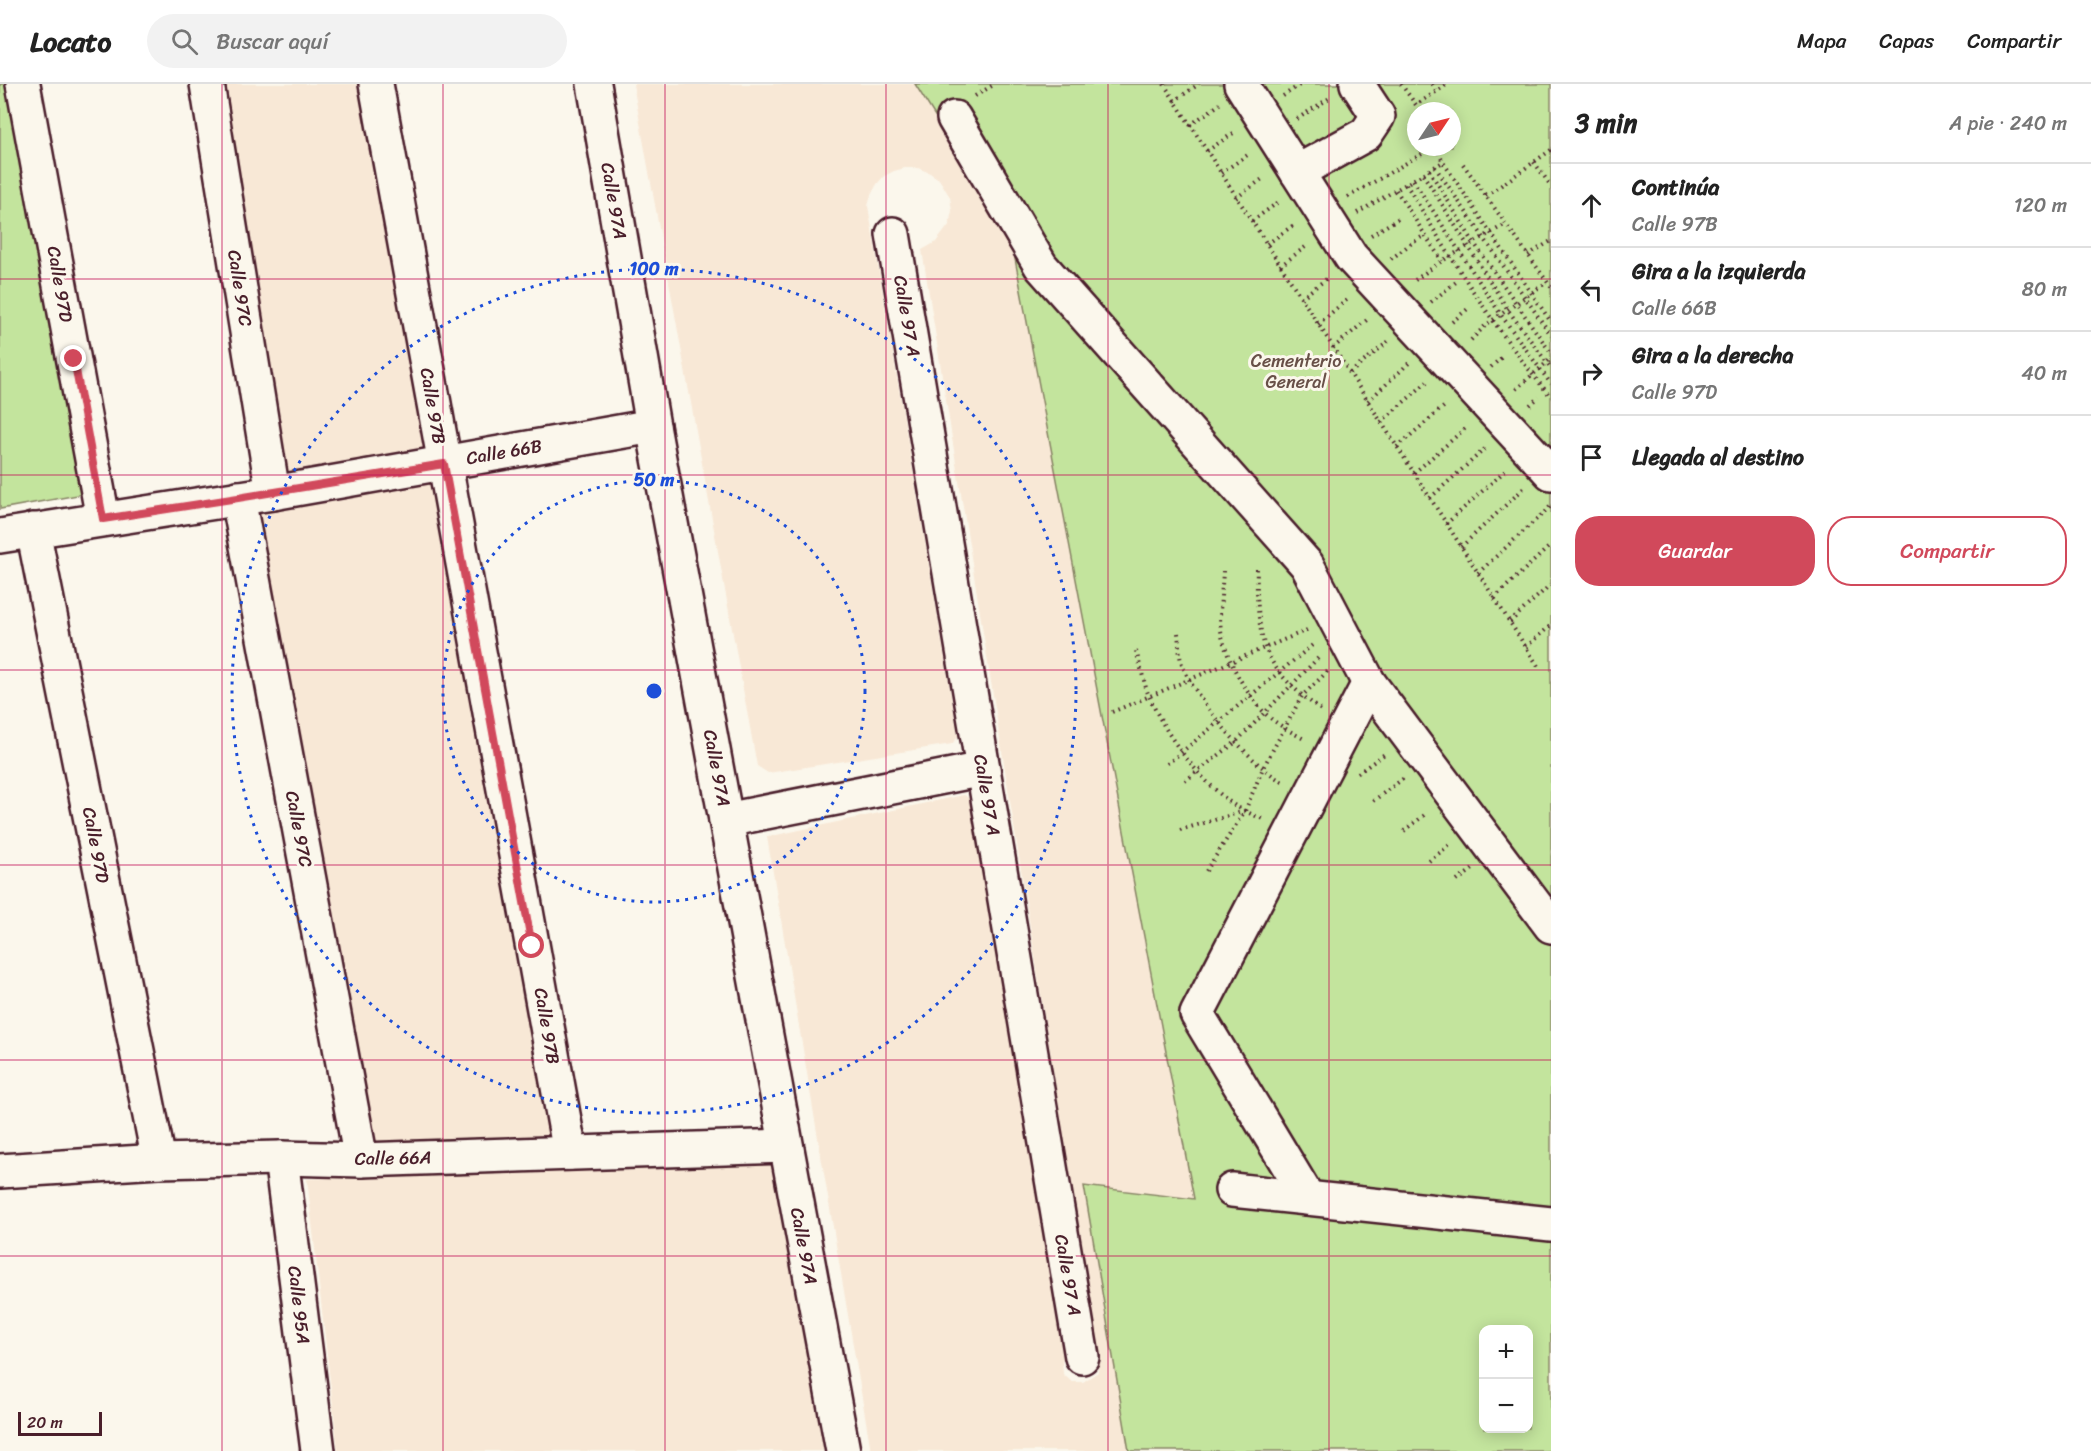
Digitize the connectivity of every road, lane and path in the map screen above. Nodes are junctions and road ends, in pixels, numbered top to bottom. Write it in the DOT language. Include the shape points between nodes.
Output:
graph roads {
  1 [pos="23,84"];
  2 [pos="207,84"];
  3 [pos="376,84"];
  4 [pos="594,84"];
  5 [pos="1164,84"];
  6 [pos="1199,84"];
  7 [pos="1401,84"];
  8 [pos="1432,84"];
  9 [pos="1448,84"];
  10 [pos="1346,89"];
  11 [pos="1233,92"];
  12 [pos="1437,92"];
  13 [pos="1174,101"];
  14 [pos="954,118"];
  15 [pos="1297,120"];
  16 [pos="1191,125"];
  17 [pos="1242,127"];
  18 [pos="1256,149"];
  19 [pos="1551,150"];
  20 [pos="1207,151"];
  21 [pos="1420,156"];
  22 [pos="1440,156"];
  23 [pos="1443,162"];
  24 [pos="1534,162"];
  25 [pos="1463,164"];
  26 [pos="1435,167"];
  27 [pos="1429,170"];
  28 [pos="1221,173"];
  29 [pos="1423,174"];
  30 [pos="1285,180"];
  31 [pos="1413,180"];
  32 [pos="1406,184"];
  33 [pos="1551,186"];
  34 [pos="1396,190"];
  35 [pos="1486,196"];
  36 [pos="1236,198"];
  37 [pos="1342,201"];
  38 [pos="1350,217"];
  39 [pos="1401,217"];
  40 [pos="1302,220"];
  41 [pos="1252,221"];
  42 [pos="1506,224"];
  43 [pos="1490,233"];
  44 [pos="893,234"];
  45 [pos="1425,235"];
  46 [pos="1483,237"];
  47 [pos="1364,239"];
  48 [pos="1315,240"];
  49 [pos="1551,242"];
  50 [pos="1474,243"];
  51 [pos="1267,244"];
  52 [pos="1467,247"];
  53 [pos="1459,252"];
  54 [pos="1528,255"];
  55 [pos="1450,257"];
  56 [pos="1442,261"];
  57 [pos="1385,264"];
  58 [pos="1280,266"];
  59 [pos="1335,272"];
  60 [pos="1456,282"];
  61 [pos="1547,282"];
  62 [pos="1406,286"];
  63 [pos="1551,287"];
  64 [pos="1354,293"];
  65 [pos="1531,293"];
  66 [pos="1525,297"];
  67 [pos="1301,298"];
  68 [pos="1517,303"];
  69 [pos="1424,307"];
  70 [pos="1508,310"];
  71 [pos="1374,313"];
  72 [pos="1501,315"];
  73 [pos="1494,320"];
  74 [pos="1551,322"];
  75 [pos="1318,324"];
  76 [pos="1551,335"];
  77 [pos="1394,336"];
  78 [pos="1333,348"];
  79 [pos="1463,348"];
  80 [pos="1551,353"];
  81 [pos="1414,357"];
  82 [pos="1549,361"];
  83 [pos="1551,368"];
  84 [pos="1538,369"];
  85 [pos="1350,373"];
  86 [pos="1532,374"];
  87 [pos="1433,378"];
  88 [pos="1551,384"];
  89 [pos="1508,396"];
  90 [pos="1551,398"];
  91 [pos="1453,399"];
  92 [pos="1368,401"];
  93 [pos="1473,421"];
  94 [pos="1381,422"];
  95 [pos="653,426"];
  96 [pos="1492,443"];
  97 [pos="1397,447"];
  98 [pos="444,464"];
  99 [pos="1513,464"];
  100 [pos="1414,473"];
  101 [pos="1540,478"];
  102 [pos="273,492"];
  103 [pos="238,498"];
  104 [pos="1430,498"];
  105 [pos="1551,506"];
  106 [pos="103,519"];
  107 [pos="1446,524"];
  108 [pos="33,530"];
  109 [pos="0,536"];
  110 [pos="1551,545"];
  111 [pos="1461,547"];
  112 [pos="1257,569"];
  113 [pos="1223,571"];
  114 [pos="1478,573"];
  115 [pos="1551,584"];
  116 [pos="1494,598"];
  117 [pos="1305,620"];
  118 [pos="1509,622"];
  119 [pos="1551,625"];
  120 [pos="1308,630"];
  121 [pos="1178,633"];
  122 [pos="1266,647"];
  123 [pos="1526,647"];
  124 [pos="1136,651"];
  125 [pos="1323,653"];
  126 [pos="1232,662"];
  127 [pos="1334,665"];
  128 [pos="1538,666"];
  129 [pos="1279,672"];
  130 [pos="1191,679"];
  131 [pos="1369,683"];
  132 [pos="1292,686"];
  133 [pos="1252,695"];
  134 [pos="1150,696"];
  135 [pos="1302,696"];
  136 [pos="1323,711"];
  137 [pos="1112,712"];
  138 [pos="1265,712"];
  139 [pos="1219,722"];
  140 [pos="1284,727"];
  141 [pos="1236,742"];
  142 [pos="1314,744"];
  143 [pos="1393,748"];
  144 [pos="1183,752"];
  145 [pos="1167,764"];
  146 [pos="1263,768"];
  147 [pos="983,769"];
  148 [pos="1198,771"];
  149 [pos="1411,773"];
  150 [pos="1355,776"];
  151 [pos="1185,782"];
  152 [pos="1290,786"];
  153 [pos="1373,801"];
  154 [pos="1435,806"];
  155 [pos="1245,811"];
  156 [pos="726,820"];
  157 [pos="1270,822"];
  158 [pos="1180,830"];
  159 [pos="1404,831"];
  160 [pos="1459,838"];
  161 [pos="1429,861"];
  162 [pos="1478,865"];
  163 [pos="1206,872"];
  164 [pos="1456,881"];
  165 [pos="1551,926"];
  166 [pos="786,1146"];
  167 [pos="570,1153"];
  168 [pos="280,1158"];
  169 [pos="361,1160"];
  170 [pos="159,1161"];
  171 [pos="0,1171"];
  172 [pos="1232,1190"];
  173 [pos="1308,1198"];
  174 [pos="1551,1224"];
  175 [pos="1082,1357"];
  176 [pos="318,1451"];
  177 [pos="843,1451"];
  1 -- 106 [label="street, Calle 97D"];
  2 -- 102 [label="street, Calle 97C"];
  3 -- 98 [label="street, Calle 97B"];
  4 -- 95 [label="street, Calle 97A"];
  5 -- 13 [label="path"];
  6 -- 13 [label="path"];
  7 -- 12 [label="path" via="1416,105"];
  8 -- 12 [label="path"];
  9 -- 12 [label="path"];
  10 -- 15 [label="path"];
  10 -- 30 [label="street" via="1378,116 1366,134"];
  11 -- 16 [label="path"];
  11 -- 30 [label="street"];
  13 -- 16 [label="path"];
  14 -- 131 [label="street" via="1041,266 1307,565"];
  16 -- 20 [label="path"];
  17 -- 20 [label="path"];
  18 -- 28 [label="path"];
  19 -- 24 [label="path"];
  20 -- 28 [label="path"];
  21 -- 37 [label="path"];
  22 -- 23 [label="path"];
  23 -- 26 [label="path"];
  23 -- 43 [label="path"];
  24 -- 33 [label="path"];
  24 -- 35 [label="path"];
  25 -- 35 [label="path"];
  26 -- 27 [label="path"];
  26 -- 46 [label="path"];
  27 -- 29 [label="path"];
  27 -- 50 [label="path"];
  28 -- 36 [label="path"];
  29 -- 31 [label="path"];
  29 -- 52 [label="path"];
  30 -- 36 [label="path"];
  30 -- 41 [label="path"];
  30 -- 101 [label="street"];
  31 -- 32 [label="path"];
  31 -- 53 [label="path"];
  32 -- 34 [label="path"];
  32 -- 55 [label="path"];
  34 -- 38 [label="path"];
  34 -- 45 [label="path"];
  35 -- 42 [label="path"];
  36 -- 41 [label="path"];
  39 -- 47 [label="path"];
  40 -- 51 [label="path"];
  41 -- 51 [label="path"];
  42 -- 43 [label="path"];
  42 -- 54 [label="path"];
  43 -- 46 [label="path"];
  43 -- 65 [label="path"];
  44 -- 147 [label="street, Calle 97 A"];
  45 -- 56 [label="path"];
  45 -- 57 [label="path"];
  46 -- 50 [label="path"];
  46 -- 66 [label="path"];
  48 -- 58 [label="path"];
  49 -- 54 [label="path"];
  50 -- 52 [label="path"];
  50 -- 68 [label="path"];
  51 -- 58 [label="path"];
  52 -- 53 [label="path"];
  52 -- 70 [label="path"];
  53 -- 55 [label="path"];
  53 -- 72 [label="path"];
  54 -- 61 [label="path"];
  55 -- 56 [label="path"];
  55 -- 73 [label="path"];
  56 -- 62 [label="path"];
  58 -- 67 [label="path"];
  59 -- 67 [label="path"];
  60 -- 69 [label="path"];
  61 -- 63 [label="path"];
  61 -- 65 [label="path"];
  64 -- 75 [label="path"];
  65 -- 66 [label="path"];
  65 -- 74 [label="path"];
  66 -- 68 [label="path"];
  66 -- 76 [label="path"];
  67 -- 75 [label="path"];
  68 -- 70 [label="path"];
  68 -- 80 [label="path"];
  70 -- 72 [label="path"];
  70 -- 82 [label="path"];
  71 -- 78 [label="path"];
  72 -- 73 [label="path"];
  72 -- 84 [label="path"];
  73 -- 79 [label="path"];
  73 -- 86 [label="path"];
  75 -- 78 [label="path"];
  77 -- 85 [label="path"];
  78 -- 85 [label="path"];
  81 -- 92 [label="path"];
  82 -- 83 [label="path"];
  82 -- 84 [label="path"];
  84 -- 86 [label="path"];
  84 -- 88 [label="path"];
  85 -- 92 [label="path"];
  86 -- 89 [label="path"];
  86 -- 90 [label="path"];
  87 -- 94 [label="path"];
  91 -- 97 [label="path"];
  92 -- 94 [label="path"];
  93 -- 100 [label="path"];
  94 -- 97 [label="path"];
  95 -- 98 [label="street, Calle 66B"];
  95 -- 156 [label="street, Calle 97A"];
  96 -- 104 [label="path"];
  97 -- 100 [label="path"];
  98 -- 102 [label="street, Calle 66B"];
  98 -- 167 [label="street, Calle 97B"];
  99 -- 107 [label="path"];
  100 -- 104 [label="path"];
  101 -- 111 [label="path"];
  102 -- 103 [label="street, Calle 66B"];
  103 -- 106 [label="street, Calle 66B"];
  103 -- 169 [label="street, Calle 97C"];
  104 -- 107 [label="path"];
  105 -- 114 [label="path"];
  106 -- 108 [label="street, Calle 66B"];
  107 -- 111 [label="path"];
  108 -- 109 [label="street, Calle 66B"];
  108 -- 170 [label="street, Calle 97D"];
  110 -- 116 [label="path"];
  111 -- 114 [label="path"];
  112 -- 122 [label="path" via="1258,608"];
  113 -- 126 [label="path" via="1223,639"];
  114 -- 116 [label="path"];
  115 -- 118 [label="path"];
  116 -- 118 [label="path"];
  117 -- 120 [label="path"];
  118 -- 123 [label="path"];
  119 -- 123 [label="path"];
  120 -- 122 [label="path"];
  120 -- 129 [label="path" via="1317,645"];
  121 -- 130 [label="path" via="1182,662"];
  122 -- 126 [label="path"];
  122 -- 129 [label="path"];
  123 -- 128 [label="path"];
  124 -- 134 [label="path"];
  125 -- 132 [label="path"];
  126 -- 130 [label="path"];
  126 -- 133 [label="path"];
  127 -- 135 [label="path"];
  129 -- 132 [label="path"];
  129 -- 133 [label="path"];
  130 -- 134 [label="path"];
  130 -- 139 [label="path"];
  131 -- 165 [label="street"];
  131 -- 173 [label="street" via="1197,1014"];
  132 -- 135 [label="path"];
  132 -- 138 [label="path"];
  133 -- 138 [label="path"];
  133 -- 139 [label="path"];
  134 -- 137 [label="path"];
  134 -- 144 [label="path" via="1164,727"];
  135 -- 136 [label="path"];
  135 -- 140 [label="path"];
  138 -- 140 [label="path"];
  138 -- 141 [label="path"];
  139 -- 141 [label="path"];
  139 -- 144 [label="path"];
  140 -- 142 [label="path"];
  140 -- 146 [label="path"];
  141 -- 146 [label="path"];
  141 -- 148 [label="path"];
  143 -- 150 [label="path"];
  144 -- 145 [label="path"];
  144 -- 148 [label="path"];
  146 -- 152 [label="path"];
  146 -- 155 [label="path"];
  147 -- 156 [label="street"];
  147 -- 175 [label="street, Calle 97 A"];
  148 -- 151 [label="path"];
  148 -- 155 [label="path" via="1226,800"];
  149 -- 153 [label="path"];
  154 -- 159 [label="path"];
  155 -- 157 [label="path"];
  155 -- 158 [label="path"];
  155 -- 163 [label="path"];
  156 -- 166 [label="street, Calle 97A"];
  160 -- 161 [label="path"];
  162 -- 164 [label="path"];
  166 -- 167 [label="street, Calle 66A"];
  166 -- 177 [label="street, Calle 97A"];
  167 -- 169 [label="street, Calle 66A"];
  168 -- 169 [label="street, Calle 66A"];
  168 -- 170 [label="street, Calle 66A"];
  168 -- 176 [label="street, Calle 95A"];
  170 -- 171 [label="street, Calle 66A"];
  172 -- 173 [label="street"];
  173 -- 174 [label="street"];
}
